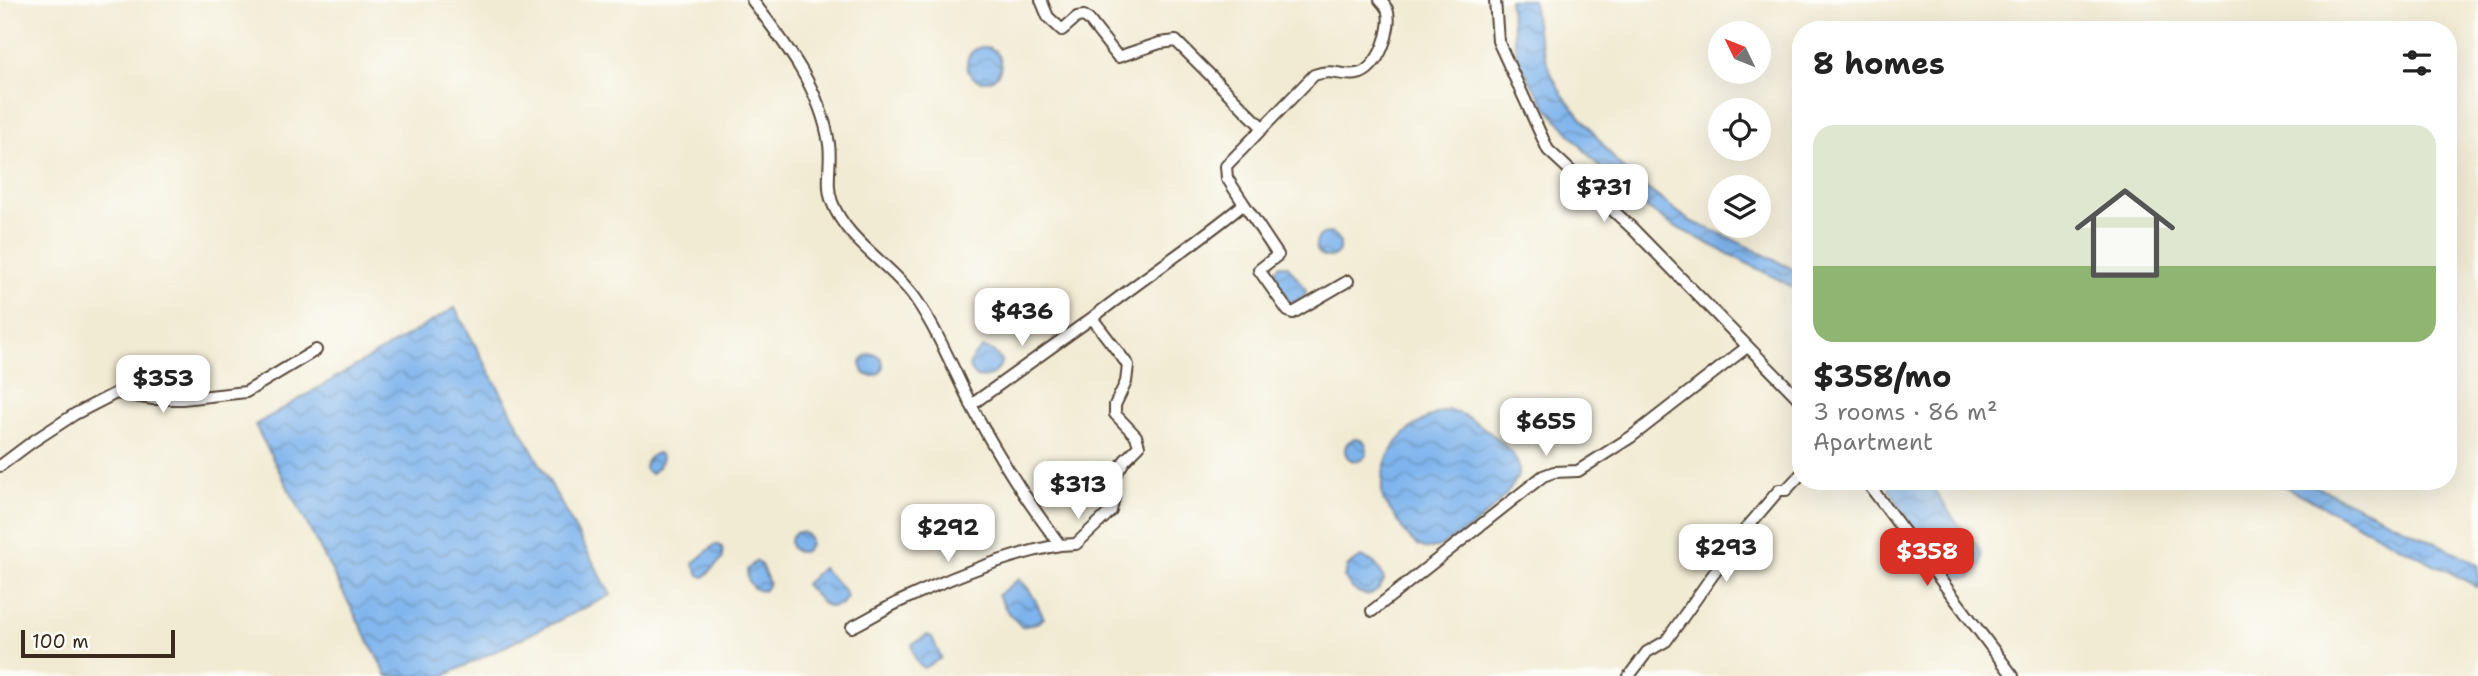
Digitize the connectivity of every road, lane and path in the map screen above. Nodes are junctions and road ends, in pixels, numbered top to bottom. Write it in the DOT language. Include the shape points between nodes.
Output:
graph roads {
  1 [pos="752,0"];
  2 [pos="1041,0"];
  3 [pos="1380,0"];
  4 [pos="1495,0"];
  5 [pos="1263,128"];
  6 [pos="1244,204"];
  7 [pos="1348,281"];
  8 [pos="1092,318"];
  9 [pos="1747,346"];
  10 [pos="316,349"];
  11 [pos="1792,392"];
  12 [pos="971,405"];
  13 [pos="0,466"];
  14 [pos="1792,484"];
  15 [pos="1873,490"];
  16 [pos="1060,545"];
  17 [pos="1372,611"];
  18 [pos="852,627"];
  19 [pos="1629,676"];
  20 [pos="2013,676"];
  1 -- 12 [label="street" via="786,43 821,114 829,145 832,202 849,229 913,295"];
  2 -- 5 [label="street" via="1048,17 1062,30 1084,16 1118,57 1176,41"];
  3 -- 5 [label="street" via="1388,11 1388,25 1373,66 1358,74 1327,70 1314,75"];
  4 -- 9 [label="street" via="1498,41 1548,150"];
  5 -- 6 [label="street" via="1226,166 1227,178"];
  6 -- 7 [label="street" via="1278,255 1259,270 1288,311 1293,313"];
  6 -- 8 [label="street"];
  8 -- 12 [label="street"];
  8 -- 16 [label="street" via="1128,365 1115,414 1136,436 1139,446 1111,482 1111,511 1076,544"];
  9 -- 11 [label="street"];
  9 -- 17 [label="street" via="1578,471 1543,476"];
  10 -- 13 [label="street" via="246,392 182,399 116,393"];
  12 -- 16 [label="street" via="1029,503"];
  14 -- 19 [label="street" via="1779,490 1744,531 1666,641 1647,652"];
  15 -- 20 [label="street"];
  16 -- 18 [label="street" via="955,578"];
}
